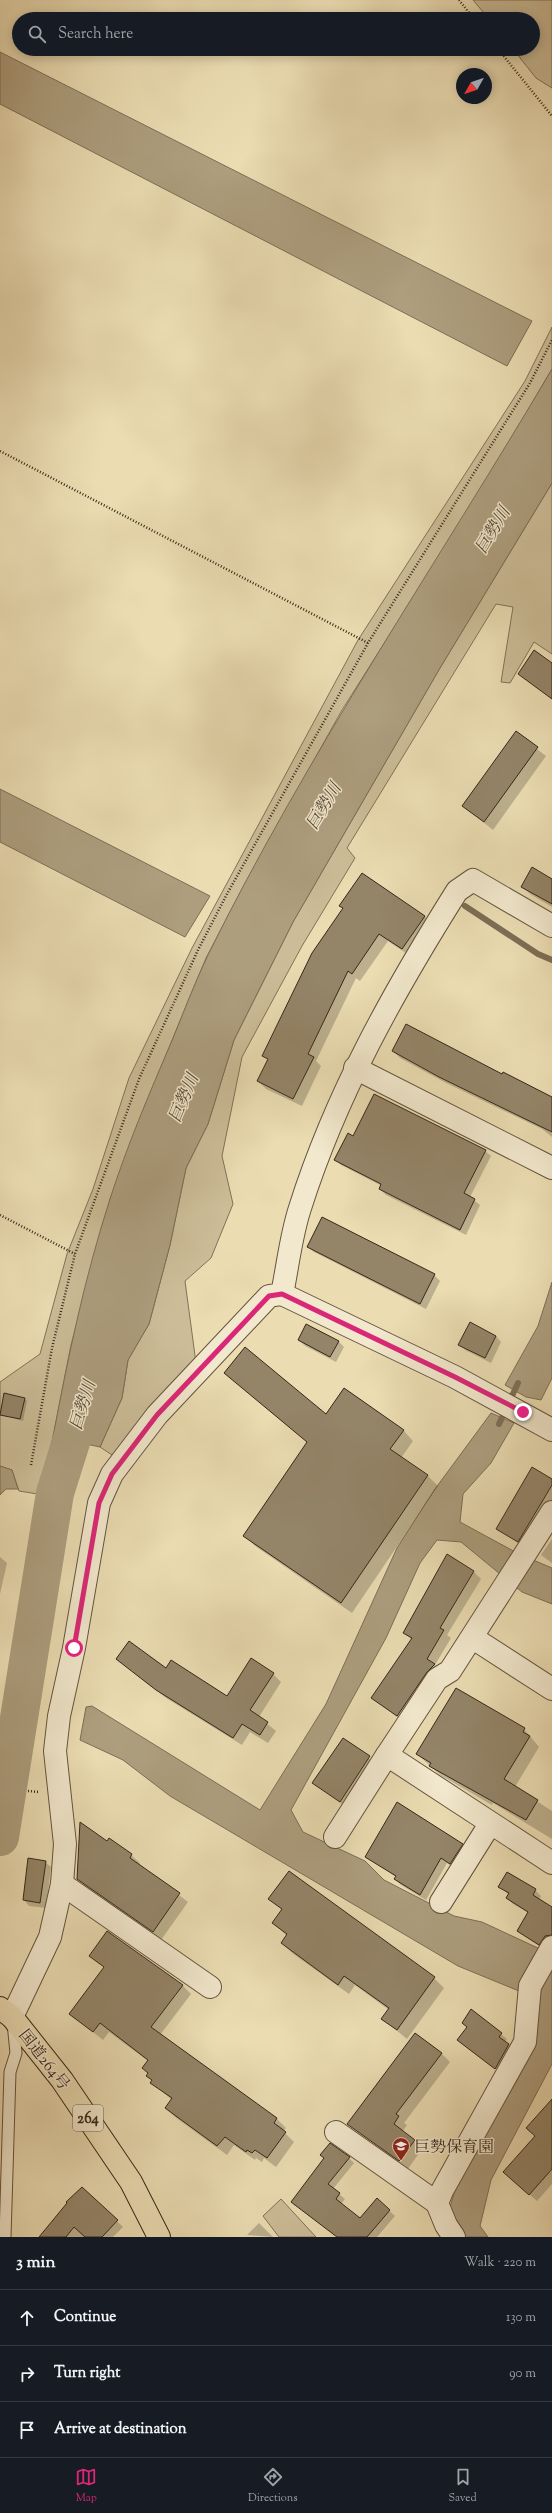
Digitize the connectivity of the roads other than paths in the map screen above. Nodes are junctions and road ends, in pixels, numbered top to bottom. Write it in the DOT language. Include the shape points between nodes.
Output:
graph roads {
  1 [pos="552,926"];
  2 [pos="355,1068"];
  3 [pos="552,1168"];
  4 [pos="282,1294"];
  5 [pos="552,1430"];
  6 [pos="552,1512"];
  7 [pos="473,1638"];
  8 [pos="552,1689"];
  9 [pos="387,1756"];
  10 [pos="490,1824"];
  11 [pos="335,1837"];
  12 [pos="552,1863"];
  13 [pos="62,1884"];
  14 [pos="441,1902"];
  15 [pos="552,1947"];
  16 [pos="210,1987"];
  17 [pos="5,2012"];
  18 [pos="336,2132"];
  19 [pos="437,2203"];
  20 [pos="5,2237"];
  21 [pos="159,2237"];
  22 [pos="454,2237"];
  1 -- 2 [label="street" via="473,880 457,891 392,998"];
  2 -- 3 [label="street"];
  2 -- 4 [label="street" via="315,1163 299,1210"];
  4 -- 5 [label="street" via="497,1398"];
  4 -- 13 [label="street" via="269,1296 157,1415 112,1474 99,1503 74,1648 59,1716 55,1751 65,1844"];
  6 -- 7 [label="street"];
  7 -- 8 [label="street"];
  7 -- 9 [label="street" via="450,1671 437,1679"];
  9 -- 10 [label="street"];
  9 -- 11 [label="street"];
  10 -- 12 [label="street"];
  10 -- 14 [label="street"];
  13 -- 16 [label="street"];
  13 -- 17 [label="street" via="50,1937"];
  15 -- 19 [label="street" via="530,1986 525,2042"];
  17 -- 20 [label="lane" via="16,2053 10,2072"];
  17 -- 21 [label="highway, 国道264号 / 264" via="62,2080 131,2182"];
  18 -- 19 [label="street"];
  19 -- 22 [label="street"];
}
